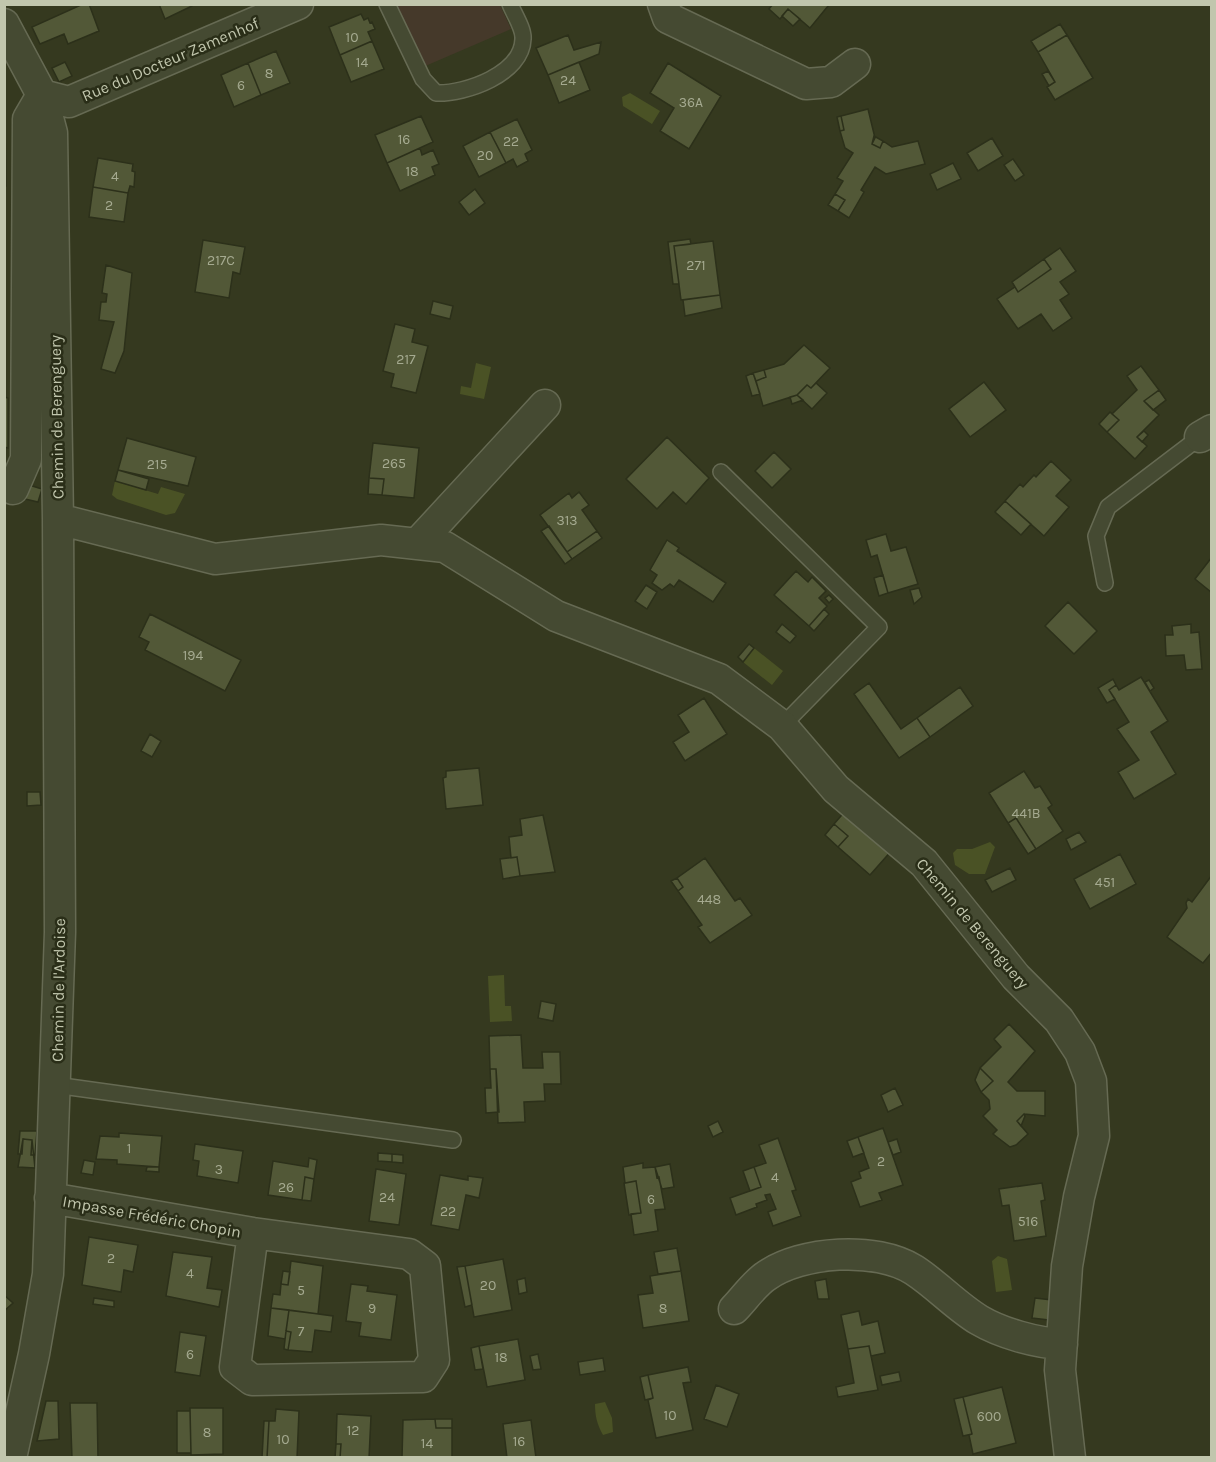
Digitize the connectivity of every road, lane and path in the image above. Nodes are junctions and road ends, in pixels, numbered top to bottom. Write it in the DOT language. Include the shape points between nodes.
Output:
graph roads {
  1 [pos="298,4"];
  2 [pos="387,4"];
  3 [pos="510,4"];
  4 [pos="663,4"];
  5 [pos="4,24"];
  6 [pos="855,64"];
  7 [pos="42,95"];
  8 [pos="545,405"];
  9 [pos="1206,433"];
  10 [pos="721,472"];
  11 [pos="13,489"];
  12 [pos="57,519"];
  13 [pos="417,544"];
  14 [pos="1105,584"];
  15 [pos="782,726"];
  16 [pos="55,1085"];
  17 [pos="453,1140"];
  18 [pos="50,1198"];
  19 [pos="253,1233"];
  20 [pos="734,1309"];
  21 [pos="1062,1344"];
  22 [pos="11,1458"];
  23 [pos="1070,1458"];
  1 -- 7 [label="street, Rue du Docteur Zamenhof" via="69,102"];
  2 -- 3 [label="lane" via="423,79 436,93 450,93 504,73 521,56 524,37"];
  4 -- 6 [label="street" via="668,18 806,84 831,82"];
  5 -- 7 [label="street, Chemin de Berenguery"];
  7 -- 11 [label="street, Chemin de Berenguery" via="28,119 26,459"];
  7 -- 12 [label="street, Chemin de Berenguery" via="52,133"];
  8 -- 13 [label="street"];
  9 -- 14 [label="lane" via="1108,507 1096,536"];
  10 -- 15 [label="lane" via="879,627"];
  12 -- 13 [label="street, Chemin de Berenguery" via="215,559 381,540"];
  12 -- 16 [label="street, Chemin de l'Ardoise" via="60,932"];
  13 -- 15 [label="street, Chemin de Berenguery" via="445,547 556,616 719,679"];
  15 -- 21 [label="street, Chemin de Berenguery" via="836,789 924,863 1016,977 1059,1020 1080,1052 1091,1081 1094,1136 1067,1266"];
  16 -- 17 [label="lane"];
  16 -- 18 [label="street, Chemin de l'Ardoise"];
  18 -- 19 [label="street, Impasse Frédéric Chopin"];
  18 -- 22 [label="street, Chemin de l'Ardoise" via="48,1274"];
  19 -- 19 [label="street, Impasse Frédéric Chopin" via="409,1254 425,1266 434,1360 423,1377 252,1380 235,1367"];
  20 -- 21 [label="street" via="764,1277 784,1265 824,1255 865,1254 912,1268 980,1321 1021,1336"];
  21 -- 23 [label="street, Chemin de Berenguery" via="1060,1370"];
}
